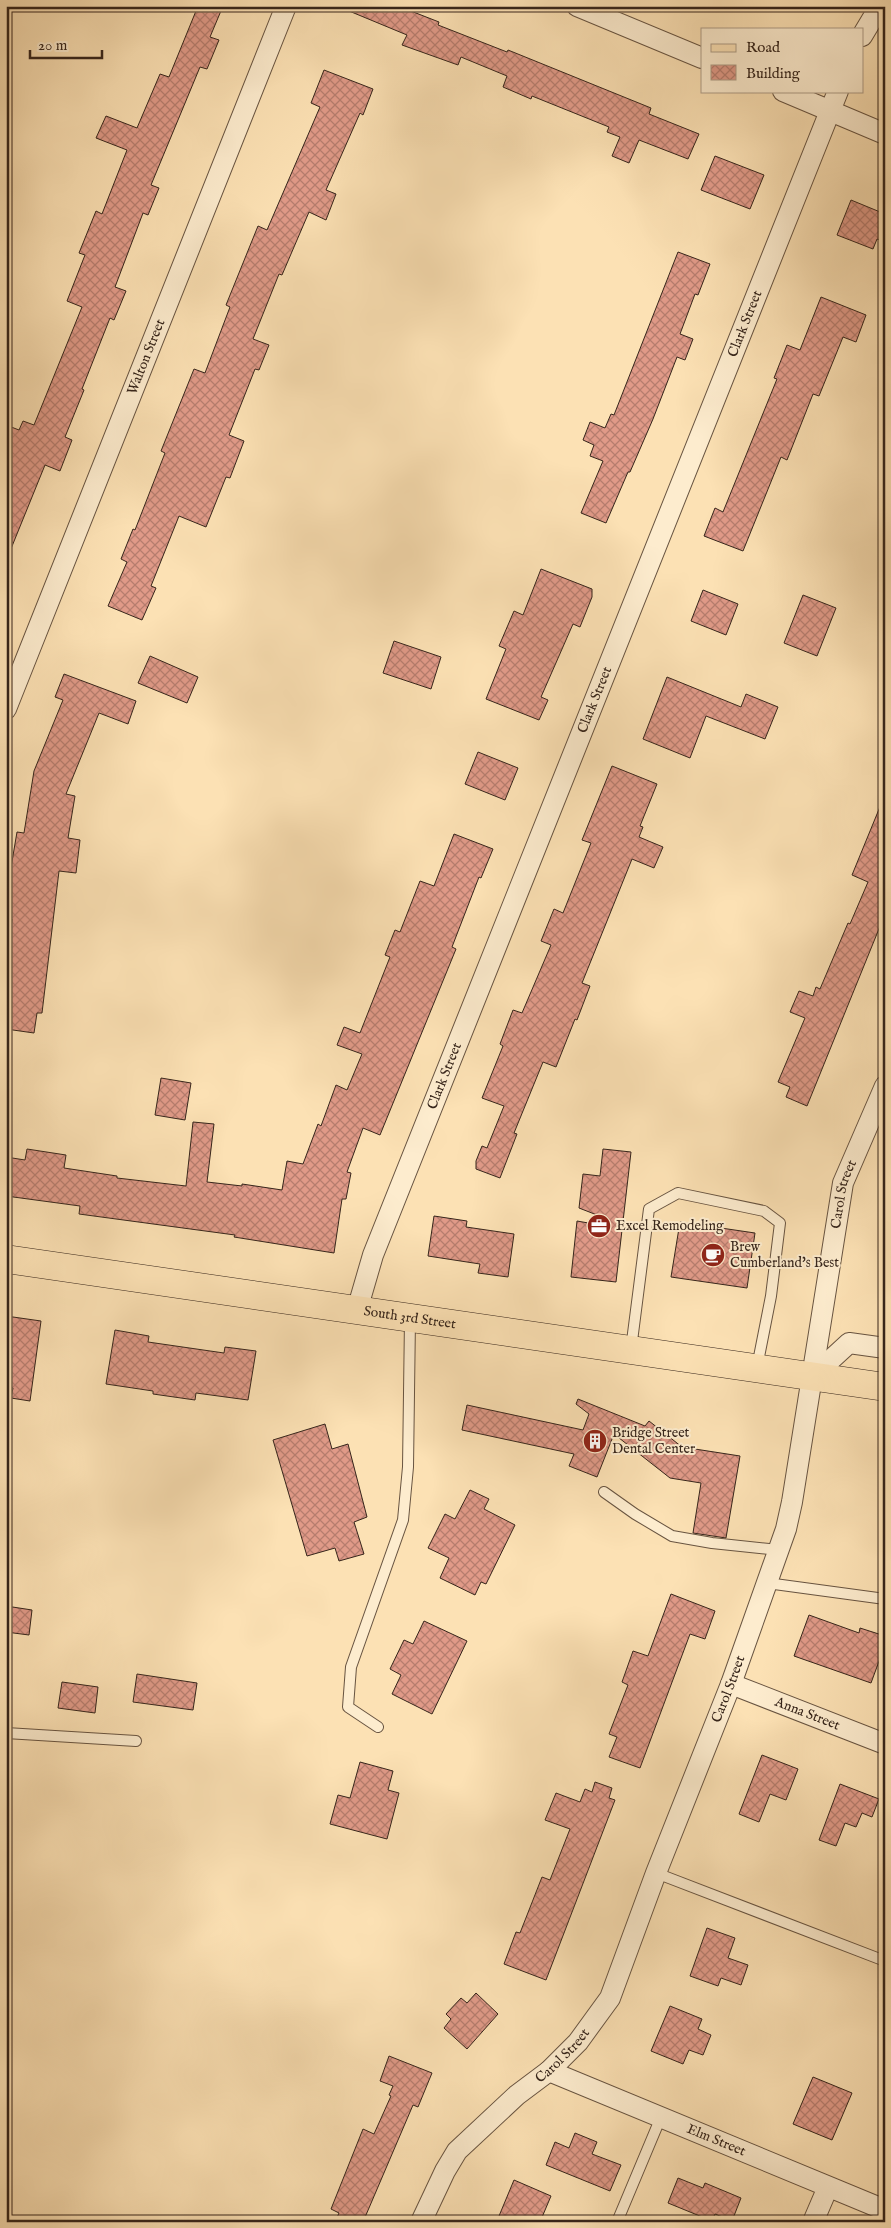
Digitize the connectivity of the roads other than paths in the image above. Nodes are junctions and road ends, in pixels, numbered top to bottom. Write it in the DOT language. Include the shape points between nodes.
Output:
graph roads {
  1 [pos="286,6"];
  2 [pos="880,6"];
  3 [pos="582,7"];
  4 [pos="864,33"];
  5 [pos="701,58"];
  6 [pos="785,92"];
  7 [pos="838,92"];
  8 [pos="831,111"];
  9 [pos="885,134"];
  10 [pos="6,709"];
  11 [pos="885,1086"];
  12 [pos="6,1259"];
  13 [pos="357,1310"];
  14 [pos="410,1318"];
  15 [pos="885,1348"];
  16 [pos="631,1350"];
  17 [pos="757,1368"];
  18 [pos="812,1377"];
  19 [pos="885,1387"];
  20 [pos="604,1492"];
  21 [pos="779,1550"];
  22 [pos="767,1583"];
  23 [pos="885,1600"];
  24 [pos="731,1684"];
  25 [pos="378,1727"];
  26 [pos="6,1732"];
  27 [pos="136,1741"];
  28 [pos="885,1744"];
  29 [pos="656,1872"];
  30 [pos="885,1961"];
  31 [pos="549,2071"];
  32 [pos="661,2117"];
  33 [pos="828,2187"];
  34 [pos="885,2210"];
  35 [pos="421,2222"];
  36 [pos="617,2222"];
  37 [pos="813,2222"];
  1 -- 10 [label="street, Walton Street"];
  2 -- 4 [label="street"];
  3 -- 5 [label="street"];
  6 -- 8 [label="street"];
  7 -- 8 [label="street, Clark Street"];
  8 -- 9 [label="street"];
  8 -- 13 [label="street, Clark Street" via="373,1254"];
  11 -- 18 [label="street, Carol Street" via="843,1184"];
  12 -- 13 [label="main road, South 3rd Street"];
  13 -- 14 [label="main road, South 3rd Street"];
  14 -- 16 [label="main road, South 3rd Street"];
  14 -- 25 [label="lane" via="408,1467 403,1520 350,1667 348,1706"];
  15 -- 18 [label="street" via="849,1343"];
  16 -- 17 [label="main road, South 3rd Street"];
  16 -- 17 [label="lane" via="649,1209 678,1193 764,1211 780,1223 771,1296"];
  17 -- 18 [label="main road, South 3rd Street"];
  18 -- 19 [label="main road, South 3rd Street"];
  18 -- 21 [label="street, Carol Street" via="792,1502"];
  20 -- 21 [label="lane" via="672,1536"];
  21 -- 22 [label="street, Carol Street"];
  22 -- 23 [label="lane"];
  22 -- 24 [label="street, Carol Street"];
  24 -- 28 [label="street, Anna Street"];
  24 -- 29 [label="street, Carol Street"];
  26 -- 27 [label="lane"];
  29 -- 30 [label="lane"];
  29 -- 31 [label="street, Carol Street" via="610,1998 578,2042"];
  31 -- 32 [label="street, Elm Street"];
  31 -- 35 [label="street, Carol Street" via="517,2095 457,2151"];
  32 -- 33 [label="street, Elm Street"];
  32 -- 36 [label="lane"];
  33 -- 34 [label="street, Elm Street"];
  33 -- 37 [label="street"];
}
